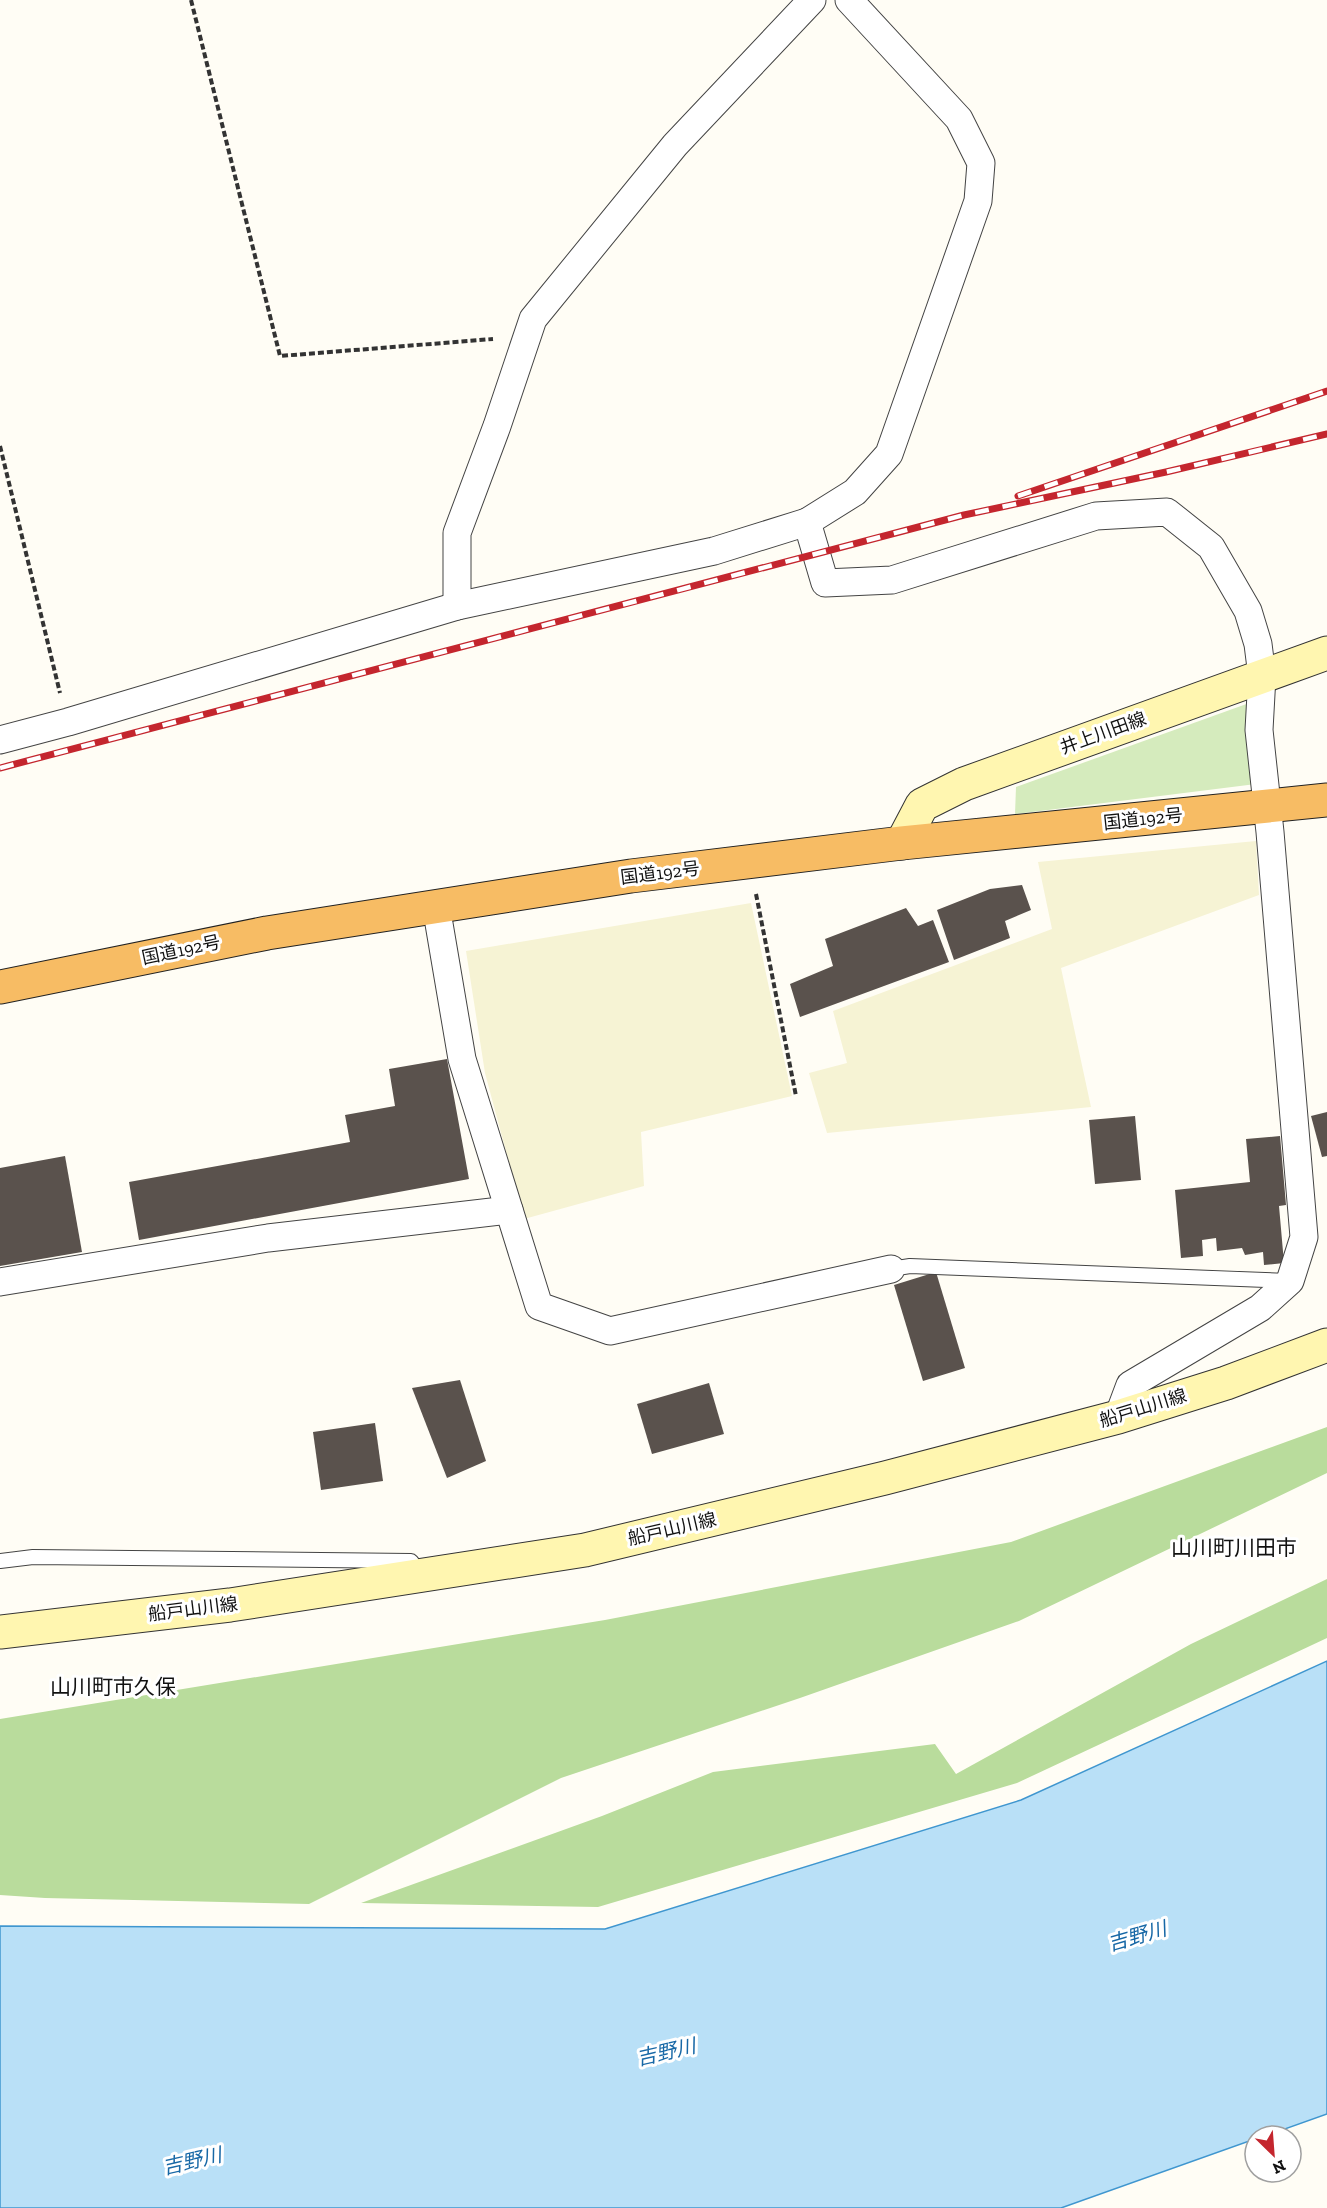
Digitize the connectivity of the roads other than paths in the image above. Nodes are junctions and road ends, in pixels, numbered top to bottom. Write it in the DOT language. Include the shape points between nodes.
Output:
graph roads {
  1 [pos="812,0"];
  2 [pos="849,0"];
  3 [pos="807,522"];
  4 [pos="457,606"];
  5 [pos="1327,652"];
  6 [pos="1262,676"];
  7 [pos="0,740"];
  8 [pos="1327,800"];
  9 [pos="1267,806"];
  10 [pos="902,843"];
  11 [pos="436,906"];
  12 [pos="0,987"];
  13 [pos="509,1210"];
  14 [pos="891,1269"];
  15 [pos="1290,1281"];
  16 [pos="0,1282"];
  17 [pos="1327,1345"];
  18 [pos="1118,1417"];
  19 [pos="0,1561"];
  20 [pos="423,1575"];
  21 [pos="0,1632"];
  1 -- 4 [label="street" via="675,145 532,319 457,533"];
  2 -- 3 [label="street" via="959,119 981,164 978,201 889,454 855,492"];
  3 -- 4 [label="street" via="714,551"];
  3 -- 6 [label="street" via="825,583 892,580 1096,516 1167,512 1212,547 1248,611"];
  4 -- 7 [label="street"];
  5 -- 6 [label="main road, 井上川田線"];
  6 -- 9 [label="street" via="1259,730"];
  6 -- 10 [label="main road, 井上川田線" via="964,784 922,805"];
  8 -- 9 [label="highway, 国道192号"];
  9 -- 10 [label="highway, 国道192号"];
  9 -- 15 [label="street" via="1304,1237"];
  10 -- 11 [label="highway, 国道192号" via="631,876"];
  11 -- 12 [label="highway, 国道192号" via="267,933"];
  11 -- 13 [label="street" via="462,1059"];
  13 -- 14 [label="street" via="539,1306 610,1330"];
  13 -- 16 [label="street" via="268,1238"];
  14 -- 15 [label="lane" via="910,1266"];
  15 -- 18 [label="street" via="1260,1308 1130,1385"];
  17 -- 18 [label="main road, 船戸山川線" via="1226,1383"];
  18 -- 20 [label="main road, 船戸山川線" via="585,1550"];
  19 -- 20 [label="lane" via="33,1557 411,1561"];
  20 -- 21 [label="main road, 船戸山川線" via="230,1605"];
}
